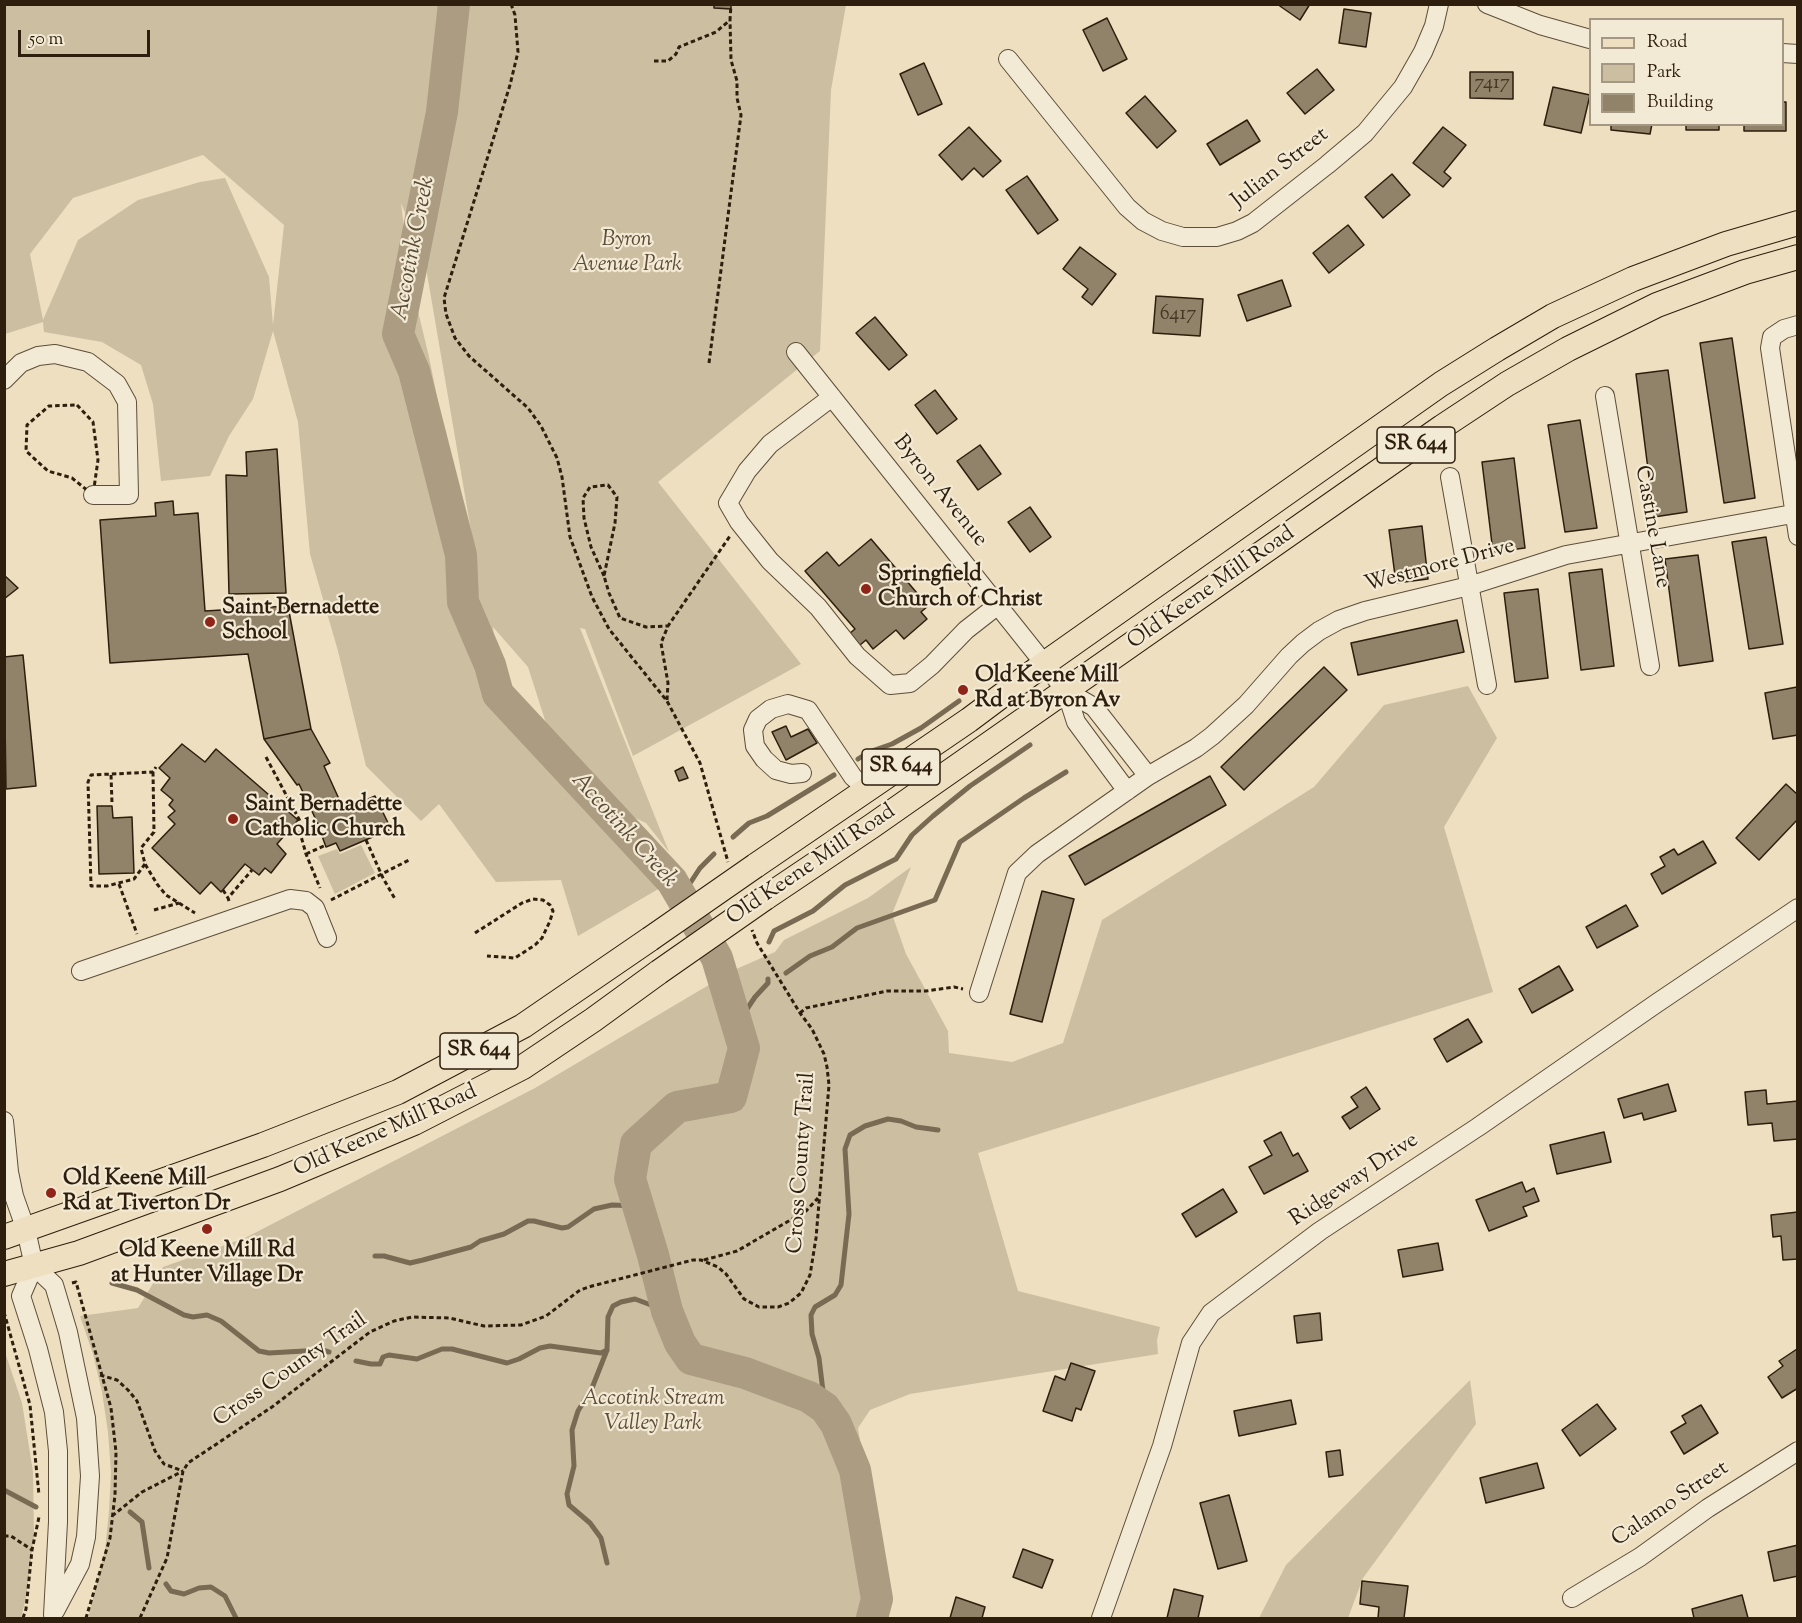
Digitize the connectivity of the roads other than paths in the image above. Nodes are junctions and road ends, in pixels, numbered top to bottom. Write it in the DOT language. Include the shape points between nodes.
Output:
graph roads {
  1 [pos="1439,4"];
  2 [pos="1487,4"];
  3 [pos="1589,39"];
  4 [pos="1008,59"];
  5 [pos="1797,223"];
  6 [pos="1797,257"];
  7 [pos="1797,325"];
  8 [pos="796,352"];
  9 [pos="4,380"];
  10 [pos="1605,396"];
  11 [pos="832,397"];
  12 [pos="1450,477"];
  13 [pos="93,495"];
  14 [pos="1796,514"];
  15 [pos="1797,536"];
  16 [pos="1629,543"];
  17 [pos="1469,586"];
  18 [pos="998,605"];
  19 [pos="1044,664"];
  20 [pos="1650,666"];
  21 [pos="1487,686"];
  22 [pos="1066,691"];
  23 [pos="802,773"];
  24 [pos="1148,776"];
  25 [pos="868,790"];
  26 [pos="1126,791"];
  27 [pos="1797,908"];
  28 [pos="327,938"];
  29 [pos="81,971"];
  30 [pos="980,993"];
  31 [pos="4,1121"];
  32 [pos="15,1233"];
  33 [pos="34,1266"];
  34 [pos="4,1274"];
  35 [pos="1797,1451"];
  36 [pos="1572,1598"];
  37 [pos="52,1617"];
  38 [pos="1101,1618"];
  1 -- 4 [label="street, Julian Street" via="1423,51 1403,87 1373,124 1270,211 1237,231 1217,237 1183,237 1143,221 1127,207"];
  2 -- 3 [label="street"];
  5 -- 19 [label="main road, Old Keene Mill Road / SR 644" via="1726,244 1633,279 1506,343 1441,384"];
  6 -- 22 [label="main road, Old Keene Mill Road / SR 644" via="1657,305 1507,384"];
  7 -- 14 [label="street" via="1772,336 1770,348"];
  8 -- 11 [label="street, Byron Avenue"];
  9 -- 13 [label="street" via="21,363 55,354 88,362 117,384 127,402 129,495"];
  10 -- 16 [label="street, Castine Lane"];
  11 -- 18 [label="street, Byron Avenue"];
  11 -- 18 [label="street" via="770,444 747,471 728,503 770,561 818,607 857,656 890,685 910,683"];
  12 -- 17 [label="street"];
  14 -- 15 [label="street"];
  14 -- 16 [label="street, Westmore Drive"];
  16 -- 17 [label="street, Westmore Drive" via="1566,555"];
  16 -- 20 [label="street, Castine Lane"];
  17 -- 21 [label="street"];
  17 -- 24 [label="street, Westmore Drive" via="1365,611 1319,631 1289,656 1212,736"];
  18 -- 19 [label="street, Byron Avenue"];
  19 -- 22 [label="street, Byron Avenue"];
  19 -- 25 [label="main road, Old Keene Mill Road / SR 644"];
  22 -- 24 [label="street" via="1094,706"];
  22 -- 26 [label="street" via="1076,722"];
  22 -- 33 [label="main road, Old Keene Mill Road / SR 644, bridge" via="523,1067 414,1123 280,1179"];
  23 -- 25 [label="street" via="776,770 755,746 753,730 758,719 771,709 788,704 808,710 853,777"];
  24 -- 26 [label="street, Westmore Drive"];
  25 -- 32 [label="main road, Old Keene Mill Road / SR 644, bridge" via="523,1026 398,1092 263,1145"];
  26 -- 30 [label="street, Westmore Drive" via="1037,854 1017,873"];
  27 -- 38 [label="street, Ridgeway Drive" via="1479,1127 1320,1231 1211,1313 1191,1343 1162,1446"];
  28 -- 29 [label="street" via="315,908 306,901 290,899"];
  31 -- 32 [label="street"];
  32 -- 33 [label="street"];
  33 -- 34 [label="main road, Old Keene Mill Road / SR 644"];
  33 -- 37 [label="street" via="21,1296 54,1412 58,1451"];
  33 -- 37 [label="street" via="54,1285 68,1332 86,1418 90,1476 80,1564"];
  35 -- 36 [label="street, Calamo Street"];
}
